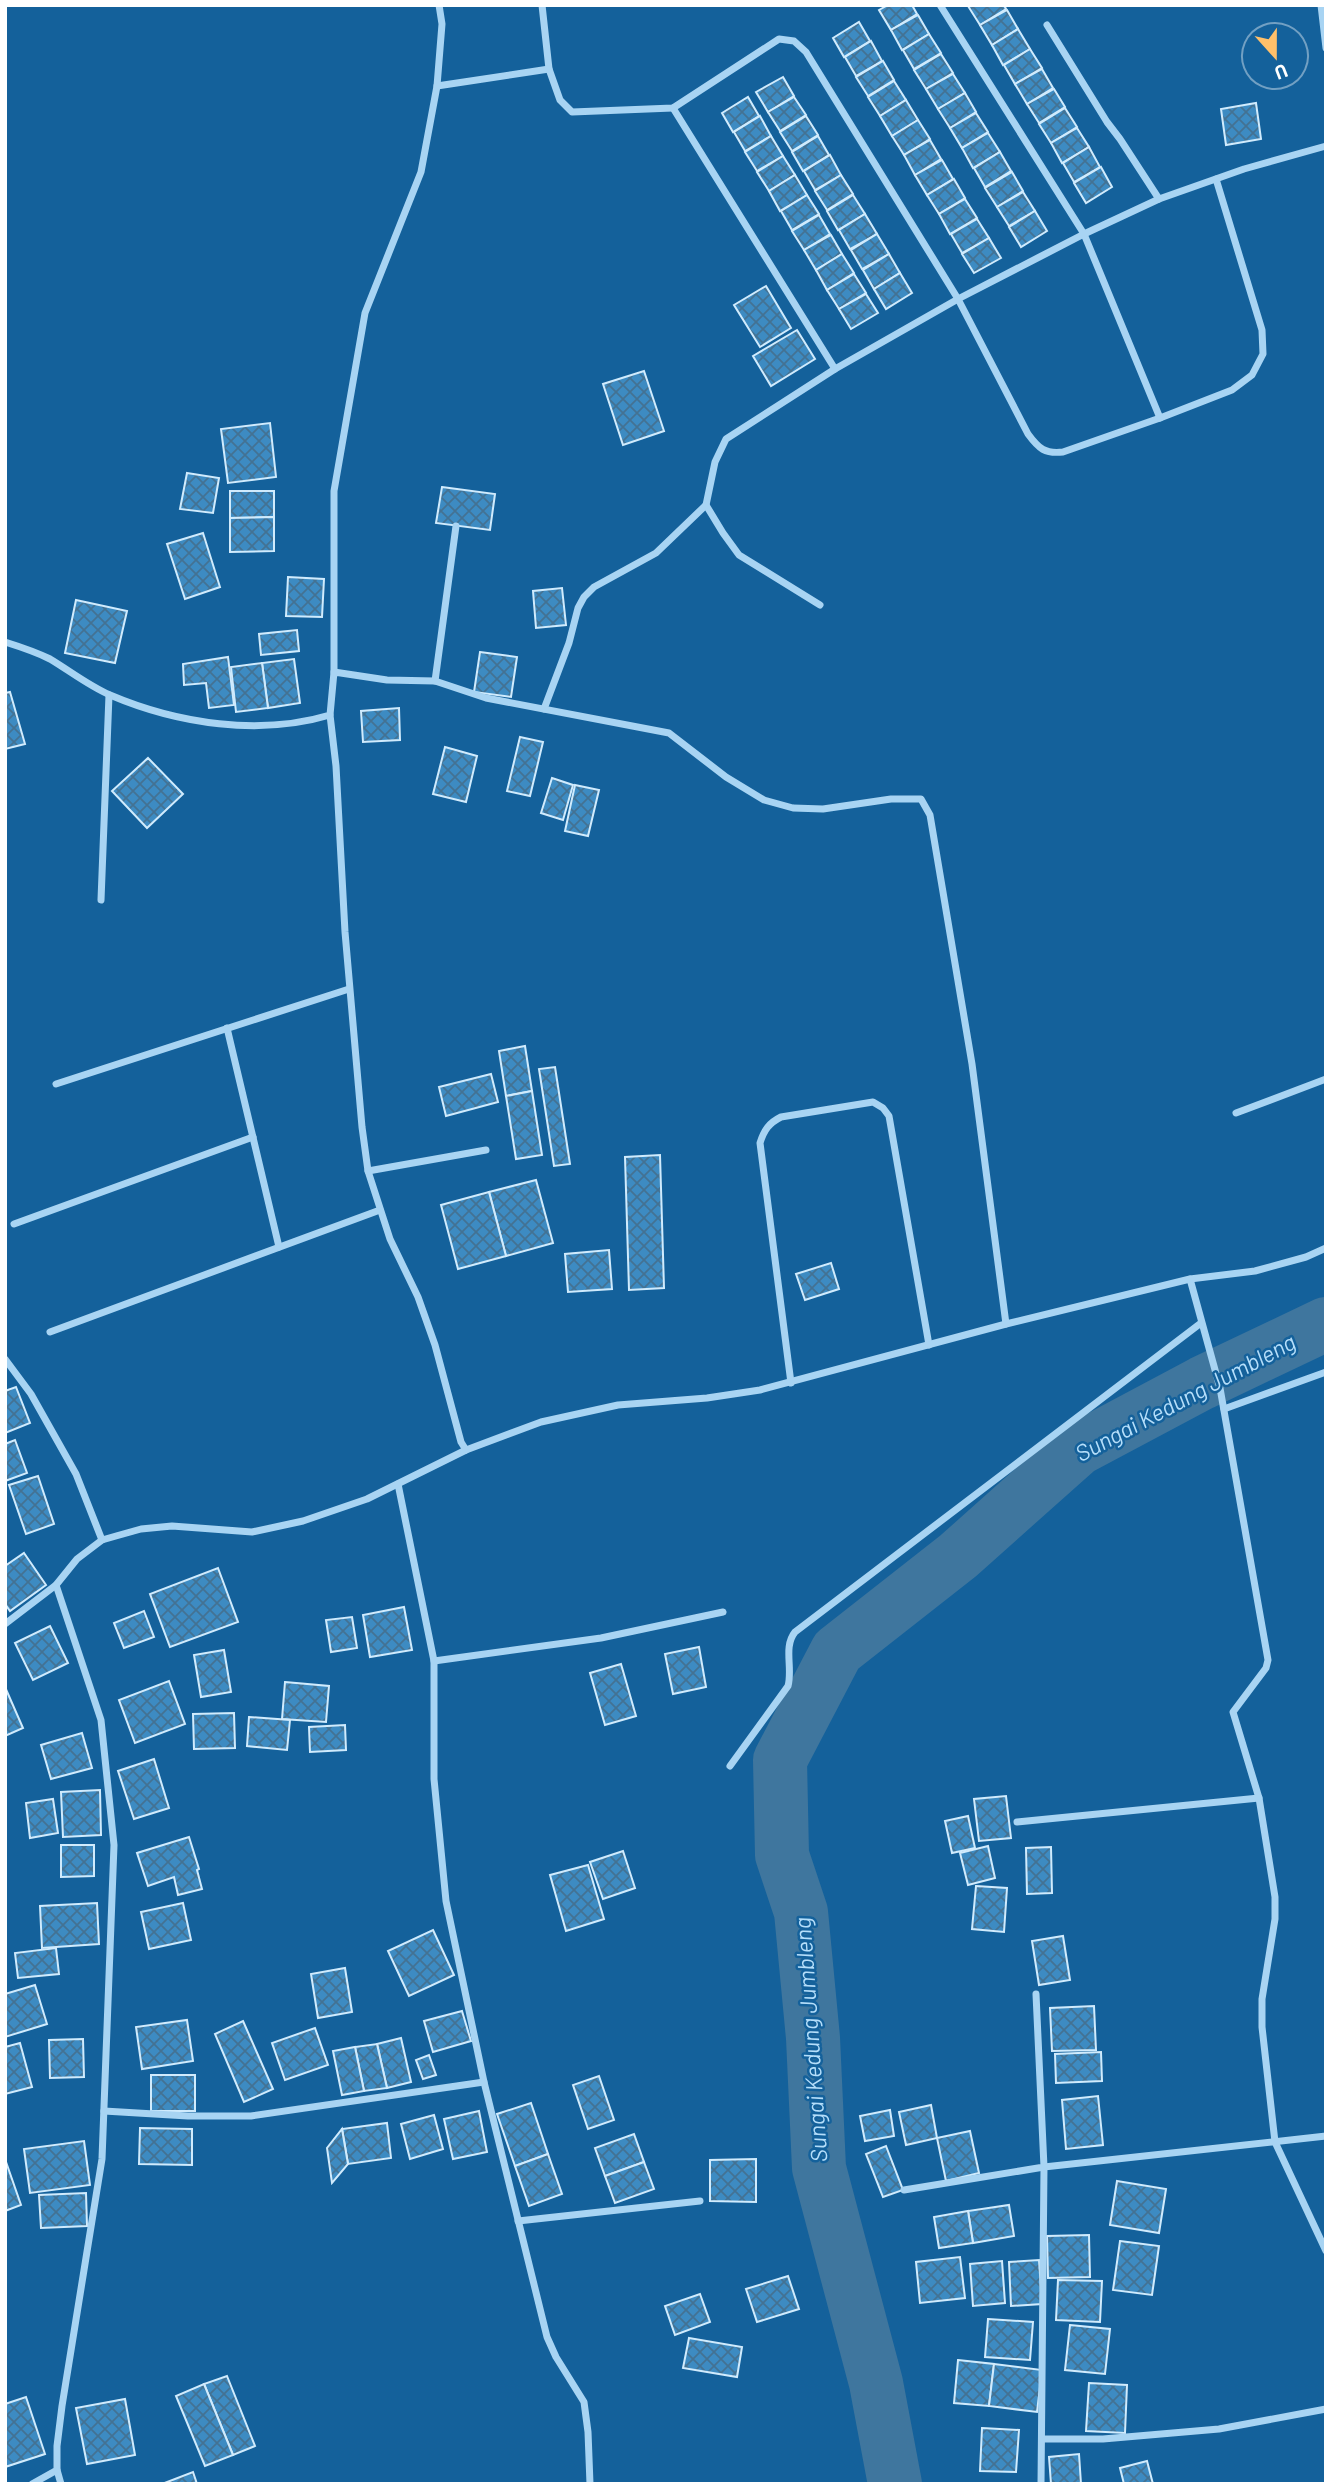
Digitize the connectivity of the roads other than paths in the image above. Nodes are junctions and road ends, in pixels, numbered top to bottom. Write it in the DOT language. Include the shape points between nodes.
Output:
graph roads {
  1 [pos="439,5"];
  2 [pos="542,5"];
  3 [pos="940,5"];
  4 [pos="1321,5"];
  5 [pos="1047,24"];
  6 [pos="1326,48"];
  7 [pos="549,69"];
  8 [pos="437,86"];
  9 [pos="673,108"];
  10 [pos="1326,146"];
  11 [pos="1216,179"];
  12 [pos="1159,199"];
  13 [pos="1084,234"];
  14 [pos="958,299"];
  15 [pos="835,369"];
  16 [pos="1160,418"];
  17 [pos="706,505"];
  18 [pos="456,526"];
  19 [pos="820,605"];
  20 [pos="5,642"];
  21 [pos="334,672"];
  22 [pos="435,681"];
  23 [pos="108,695"];
  24 [pos="544,709"];
  25 [pos="330,715"];
  26 [pos="101,900"];
  27 [pos="349,989"];
  28 [pos="228,1028"];
  29 [pos="1326,1079"];
  30 [pos="56,1084"];
  31 [pos="1237,1113"];
  32 [pos="253,1137"];
  33 [pos="486,1150"];
  34 [pos="368,1171"];
  35 [pos="380,1210"];
  36 [pos="14,1224"];
  37 [pos="279,1247"];
  38 [pos="1326,1248"];
  39 [pos="1190,1279"];
  40 [pos="1006,1324"];
  41 [pos="1200,1324"];
  42 [pos="50,1332"];
  43 [pos="929,1345"];
  44 [pos="5,1359"];
  45 [pos="1326,1372"];
  46 [pos="791,1383"];
  47 [pos="1224,1409"];
  48 [pos="466,1450"];
  49 [pos="398,1484"];
  50 [pos="102,1540"];
  51 [pos="57,1585"];
  52 [pos="723,1612"];
  53 [pos="5,1625"];
  54 [pos="434,1661"];
  55 [pos="730,1766"];
  56 [pos="1259,1798"];
  57 [pos="1017,1822"];
  58 [pos="1036,1994"];
  59 [pos="484,2082"];
  60 [pos="104,2111"];
  61 [pos="1326,2136"];
  62 [pos="1275,2143"];
  63 [pos="1044,2167"];
  64 [pos="904,2190"];
  65 [pos="700,2201"];
  66 [pos="518,2221"];
  67 [pos="1326,2251"];
  68 [pos="1326,2409"];
  69 [pos="1042,2439"];
  70 [pos="57,2470"];
  71 [pos="32,2484"];
  72 [pos="61,2484"];
  73 [pos="590,2484"];
  74 [pos="1041,2484"];
  1 -- 8 [label="street"];
  2 -- 7 [label="street"];
  3 -- 13 [label="street"];
  4 -- 6 [label="street"];
  5 -- 12 [label="street"];
  7 -- 8 [label="street"];
  7 -- 9 [label="street" via="560,100 572,112"];
  8 -- 21 [label="street" via="421,172 365,313 334,491"];
  9 -- 14 [label="street" via="779,39 794,41 806,52"];
  9 -- 15 [label="street"];
  10 -- 11 [label="street"];
  11 -- 12 [label="street"];
  11 -- 16 [label="street" via="1262,330 1263,354 1252,375 1232,390"];
  12 -- 13 [label="street"];
  13 -- 14 [label="street"];
  13 -- 16 [label="street"];
  14 -- 15 [label="street"];
  14 -- 16 [label="street" via="1038,448 1063,452"];
  15 -- 17 [label="street" via="726,439 715,462"];
  17 -- 19 [label="street" via="740,555"];
  17 -- 24 [label="street" via="656,554 584,597"];
  18 -- 22 [label="street"];
  20 -- 23 [label="street" via="48,658"];
  21 -- 22 [label="street"];
  21 -- 25 [label="street"];
  22 -- 24 [label="street" via="486,698"];
  23 -- 25 [label="street" via="219,724 292,724"];
  23 -- 26 [label="street"];
  24 -- 40 [label="street" via="669,733 764,800 793,808 921,799 930,815 972,1065"];
  25 -- 27 [label="street"];
  27 -- 28 [label="street"];
  27 -- 34 [label="street"];
  28 -- 30 [label="street"];
  28 -- 32 [label="street"];
  29 -- 31 [label="street"];
  32 -- 36 [label="street"];
  32 -- 37 [label="street"];
  33 -- 34 [label="street"];
  34 -- 35 [label="street"];
  35 -- 37 [label="street"];
  35 -- 48 [label="street" via="418,1297"];
  37 -- 42 [label="street"];
  38 -- 39 [label="street" via="1255,1271"];
  39 -- 40 [label="street"];
  39 -- 41 [label="street"];
  40 -- 43 [label="street"];
  41 -- 47 [label="street"];
  41 -- 55 [label="street" via="795,1632 789,1640 788,1686"];
  43 -- 46 [label="street"];
  43 -- 46 [label="street" via="889,1116 873,1102 781,1117 771,1122 760,1143"];
  44 -- 50 [label="street" via="31,1394 76,1474"];
  45 -- 47 [label="street"];
  46 -- 48 [label="street" via="575,1413"];
  47 -- 56 [label="street" via="1268,1660 1233,1712"];
  48 -- 49 [label="street"];
  49 -- 50 [label="street" via="340,1510 252,1532 172,1526"];
  49 -- 54 [label="street"];
  50 -- 51 [label="street" via="77,1559"];
  51 -- 53 [label="street"];
  51 -- 60 [label="street" via="101,1720 114,1845"];
  52 -- 54 [label="street" via="601,1638"];
  54 -- 59 [label="street" via="434,1779 446,1901"];
  56 -- 57 [label="street"];
  56 -- 62 [label="street" via="1275,1897 1262,2027"];
  58 -- 63 [label="street"];
  59 -- 60 [label="street" via="251,2116"];
  59 -- 66 [label="street"];
  60 -- 70 [label="street" via="102,2159 62,2406"];
  61 -- 62 [label="street"];
  62 -- 63 [label="street"];
  62 -- 67 [label="street"];
  63 -- 64 [label="street"];
  63 -- 69 [label="street"];
  65 -- 66 [label="street"];
  66 -- 73 [label="street" via="547,2337 584,2402"];
  68 -- 69 [label="street" via="1207,2430"];
  69 -- 74 [label="street"];
  70 -- 71 [label="street"];
  70 -- 72 [label="street"];
}
